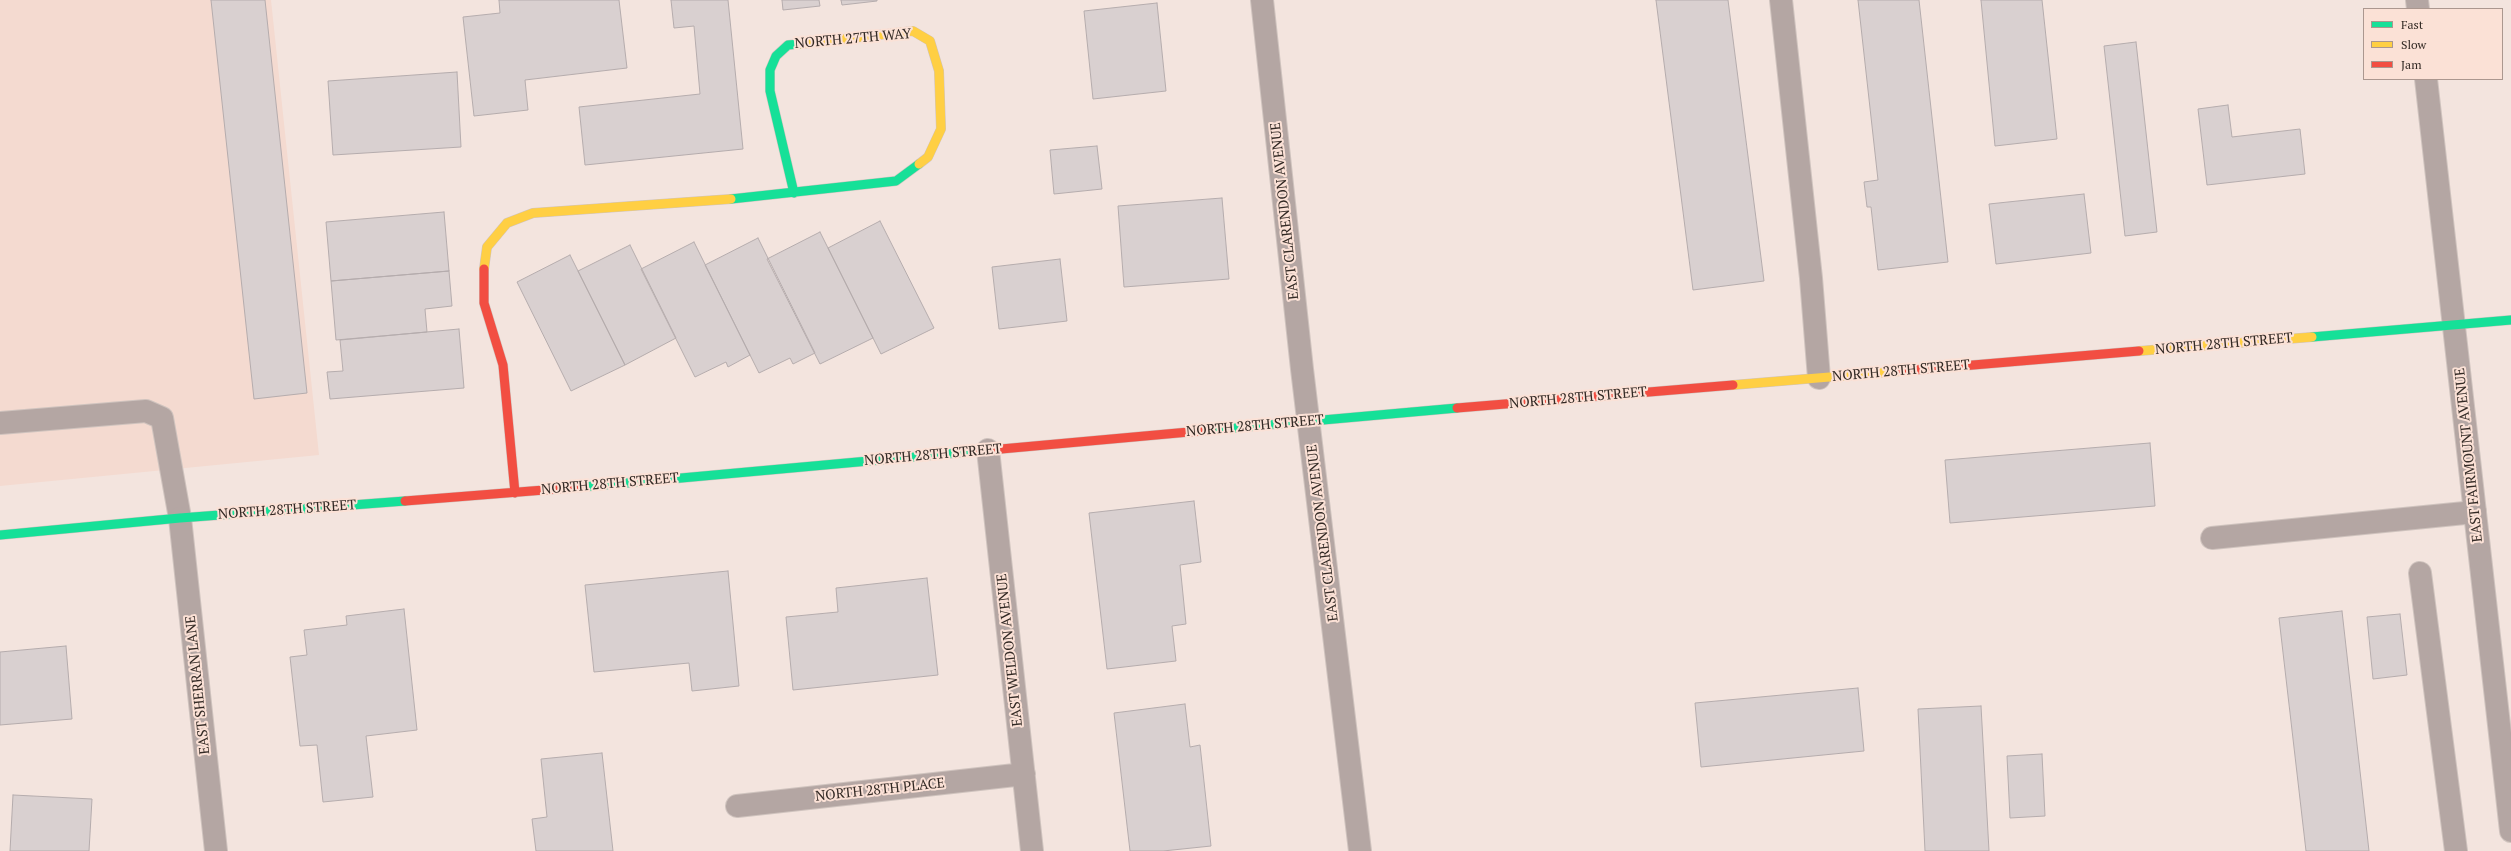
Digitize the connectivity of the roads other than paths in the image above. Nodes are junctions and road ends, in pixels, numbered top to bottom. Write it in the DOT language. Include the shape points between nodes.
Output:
graph roads {
  1 [pos="1262,0"];
  2 [pos="1781,0"];
  3 [pos="2426,80"];
  4 [pos="794,193"];
  5 [pos="2511,320"];
  6 [pos="2455,324"];
  7 [pos="1819,378"];
  8 [pos="1309,421"];
  9 [pos="0,423"];
  10 [pos="988,450"];
  11 [pos="515,493"];
  12 [pos="2476,512"];
  13 [pos="180,518"];
  14 [pos="0,536"];
  15 [pos="2212,538"];
  16 [pos="2420,573"];
  17 [pos="1024,774"];
  18 [pos="737,806"];
  19 [pos="2511,831"];
  20 [pos="216,851"];
  21 [pos="1032,851"];
  22 [pos="1360,851"];
  23 [pos="2456,851"];
  1 -- 8 [label="street, EAST CLARENDON AVENUE"];
  2 -- 7 [label="street" via="1811,278"];
  3 -- 6 [label="street, EAST FAIRMOUNT AVENUE"];
  4 -- 4 [label="street, NORTH 27TH WAY" via="896,181 928,158 941,129 939,71 930,41 913,32 906,32 788,45 776,56 770,70 770,91"];
  4 -- 11 [label="street, NORTH 27TH WAY" via="533,213 507,223 487,247 483,273 484,304 503,365"];
  5 -- 6 [label="street, NORTH 28TH STREET"];
  6 -- 7 [label="street, NORTH 28TH STREET"];
  6 -- 12 [label="street, EAST FAIRMOUNT AVENUE"];
  7 -- 8 [label="street, NORTH 28TH STREET"];
  8 -- 10 [label="street, NORTH 28TH STREET"];
  8 -- 22 [label="street, EAST CLARENDON AVENUE"];
  9 -- 13 [label="street, EAST SHERRAN LANE" via="146,411 162,418"];
  10 -- 11 [label="street, NORTH 28TH STREET"];
  10 -- 17 [label="street, EAST WELDON AVENUE"];
  11 -- 13 [label="street, NORTH 28TH STREET"];
  12 -- 15 [label="street"];
  12 -- 19 [label="street, EAST FAIRMOUNT AVENUE"];
  13 -- 14 [label="street, NORTH 28TH STREET"];
  13 -- 20 [label="street, EAST SHERRAN LANE"];
  16 -- 23 [label="street"];
  17 -- 18 [label="street, NORTH 28TH PLACE"];
  17 -- 21 [label="street, EAST WELDON AVENUE"];
}
